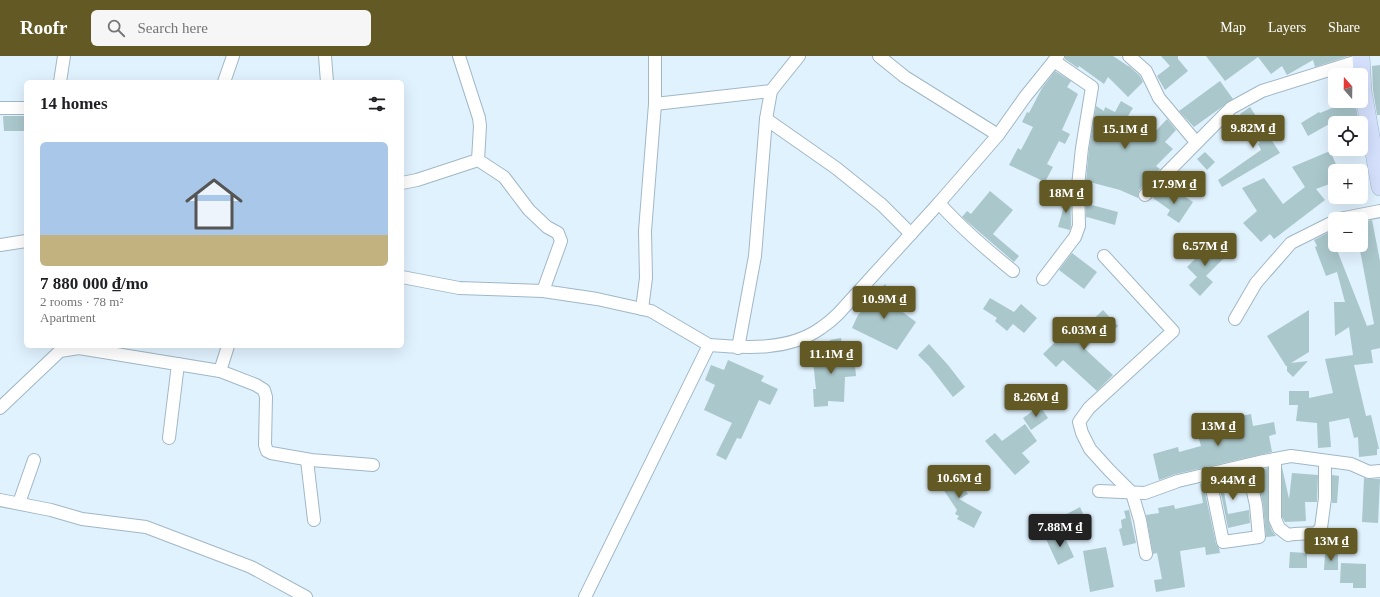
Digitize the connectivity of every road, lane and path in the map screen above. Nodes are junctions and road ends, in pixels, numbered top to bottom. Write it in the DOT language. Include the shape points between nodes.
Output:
graph roads {
  1 [pos="64,56"];
  2 [pos="233,56"];
  3 [pos="325,56"];
  4 [pos="459,56"];
  5 [pos="656,56"];
  6 [pos="799,56"];
  7 [pos="879,56"];
  8 [pos="1129,56"];
  9 [pos="1056,58"];
  10 [pos="1361,58"];
  11 [pos="60,80"];
  12 [pos="225,80"];
  13 [pos="327,80"];
  14 [pos="771,91"];
  15 [pos="655,104"];
  16 [pos="0,108"];
  17 [pos="24,108"];
  18 [pos="766,119"];
  19 [pos="998,135"];
  20 [pos="1196,142"];
  21 [pos="478,160"];
  22 [pos="404,183"];
  23 [pos="1380,187"];
  24 [pos="1145,195"];
  25 [pos="939,203"];
  26 [pos="1380,211"];
  27 [pos="1368,213"];
  28 [pos="1328,224"];
  29 [pos="911,234"];
  30 [pos="24,241"];
  31 [pos="0,245"];
  32 [pos="1104,256"];
  33 [pos="1013,271"];
  34 [pos="404,277"];
  35 [pos="1043,279"];
  36 [pos="543,291"];
  37 [pos="642,309"];
  38 [pos="1235,319"];
  39 [pos="709,345"];
  40 [pos="227,348"];
  41 [pos="738,348"];
  42 [pos="178,364"];
  43 [pos="220,372"];
  44 [pos="0,408"];
  45 [pos="169,438"];
  46 [pos="1275,459"];
  47 [pos="34,460"];
  48 [pos="307,460"];
  49 [pos="1326,461"];
  50 [pos="373,465"];
  51 [pos="1247,465"];
  52 [pos="1380,471"];
  53 [pos="1209,474"];
  54 [pos="1099,490"];
  55 [pos="1132,493"];
  56 [pos="0,500"];
  57 [pos="19,504"];
  58 [pos="314,520"];
  59 [pos="1146,554"];
  60 [pos="306,597"];
  61 [pos="585,597"];
  1 -- 11 [label="street"];
  2 -- 12 [label="street"];
  3 -- 13 [label="street"];
  4 -- 21 [label="street" via="479,118"];
  5 -- 15 [label="street"];
  6 -- 14 [label="street"];
  7 -- 19 [label="street" via="905,76"];
  8 -- 20 [label="street" via="1146,71 1160,98"];
  9 -- 19 [label="street"];
  9 -- 35 [label="street" via="1092,87 1080,163 1079,226 1075,237"];
  10 -- 20 [label="street" via="1262,91 1231,108"];
  10 -- 23 [label="street" via="1363,90"];
  14 -- 15 [label="street"];
  14 -- 18 [label="street"];
  15 -- 37 [label="street" via="645,231 646,278"];
  16 -- 17 [label="street"];
  18 -- 29 [label="street" via="836,168 882,205"];
  18 -- 41 [label="street" via="755,256"];
  19 -- 25 [label="street"];
  20 -- 24 [label="street"];
  21 -- 22 [label="street"];
  21 -- 36 [label="street" via="504,177 529,210 547,227 558,233 561,241"];
  25 -- 29 [label="street"];
  25 -- 33 [label="street" via="955,222"];
  26 -- 27 [label="street"];
  28 -- 38 [label="street" via="1291,243 1256,283"];
  29 -- 41 [label="street" via="838,314 820,329 795,341 767,347"];
  30 -- 31 [label="street"];
  32 -- 55 [label="street" via="1173,331 1089,408 1079,422 1090,449"];
  34 -- 36 [label="street" via="459,288"];
  36 -- 37 [label="street"];
  37 -- 39 [label="street" via="651,311"];
  39 -- 41 [label="street"];
  39 -- 61 [label="street"];
  40 -- 43 [label="street"];
  42 -- 43 [label="street"];
  42 -- 44 [label="street" via="79,348 60,351"];
  42 -- 45 [label="street"];
  43 -- 48 [label="street" via="264,390 267,451 271,454"];
  46 -- 49 [label="street" via="1291,456"];
  46 -- 49 [label="street" via="1275,519 1279,528 1288,535 1316,533 1321,528"];
  46 -- 51 [label="street"];
  47 -- 57 [label="street"];
  48 -- 50 [label="street"];
  48 -- 58 [label="street"];
  49 -- 52 [label="street" via="1351,464 1369,472"];
  51 -- 53 [label="street"];
  51 -- 53 [label="street" via="1256,505 1259,537 1223,542"];
  53 -- 55 [label="street" via="1178,481 1145,493"];
  54 -- 55 [label="street"];
  55 -- 59 [label="street"];
  56 -- 57 [label="street"];
  57 -- 60 [label="street" via="82,519 146,527 251,567"];
}
